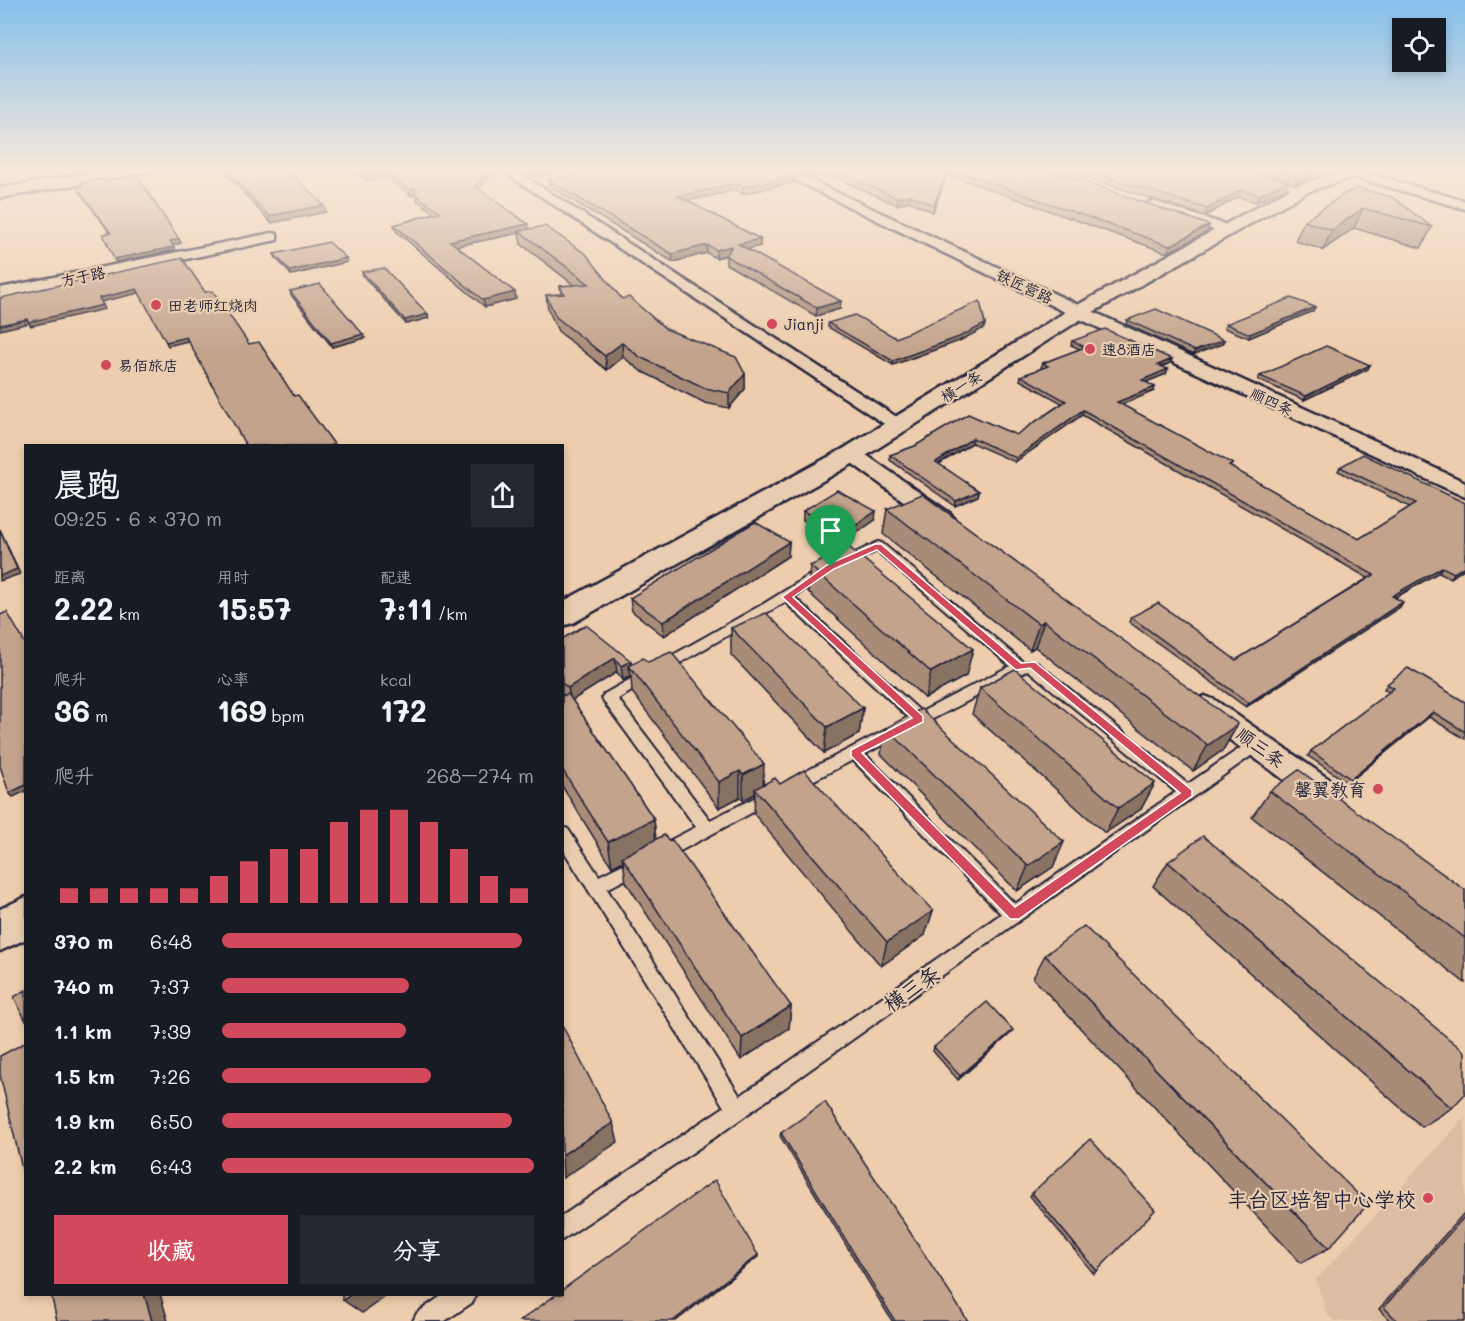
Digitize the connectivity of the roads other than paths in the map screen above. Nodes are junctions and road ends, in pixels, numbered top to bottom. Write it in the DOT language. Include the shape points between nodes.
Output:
graph roads {
  1 [pos="601,230"];
  2 [pos="906,230"];
  3 [pos="1228,230"];
  4 [pos="272,237"];
  5 [pos="0,293"];
  6 [pos="1079,312"];
  7 [pos="899,425"];
  8 [pos="852,453"];
  9 [pos="1465,490"];
  10 [pos="968,537"];
  11 [pos="787,597"];
  12 [pos="564,615"];
  13 [pos="1020,667"];
  14 [pos="1180,689"];
  15 [pos="920,719"];
  16 [pos="1257,744"];
  17 [pos="854,753"];
  18 [pos="1188,793"];
  19 [pos="1342,806"];
  20 [pos="707,829"];
  21 [pos="564,837"];
  22 [pos="596,886"];
  23 [pos="1014,915"];
  24 [pos="24,917"];
  25 [pos="0,931"];
  26 [pos="737,1110"];
  27 [pos="564,1227"];
  28 [pos="462,1296"];
  29 [pos="425,1321"];
  1 -- 7 [label="street"];
  2 -- 6 [label="street, 铁匠营路"];
  3 -- 6 [label="street, 横一条"];
  4 -- 5 [label="street, 方于路"];
  6 -- 7 [label="street, 横一条"];
  6 -- 9 [label="street, 顺四条"];
  7 -- 8 [label="street, 横一条"];
  8 -- 10 [label="street"];
  8 -- 12 [label="street, 横一条"];
  11 -- 13 [label="lane" via="831,567 878,546"];
  11 -- 15 [label="lane"];
  11 -- 20 [label="lane" via="609,698"];
  13 -- 15 [label="lane"];
  13 -- 18 [label="lane" via="1032,664"];
  14 -- 16 [label="street, 顺三条"];
  15 -- 17 [label="lane"];
  16 -- 18 [label="lane, 横三条"];
  16 -- 19 [label="street, 顺三条"];
  17 -- 20 [label="lane"];
  17 -- 23 [label="lane"];
  18 -- 23 [label="lane, 横三条"];
  20 -- 22 [label="lane"];
  21 -- 22 [label="lane"];
  22 -- 26 [label="lane"];
  23 -- 26 [label="lane, 横三条"];
  24 -- 25 [label="street"];
  26 -- 27 [label="lane, 横三条"];
  28 -- 29 [label="lane"];
}
